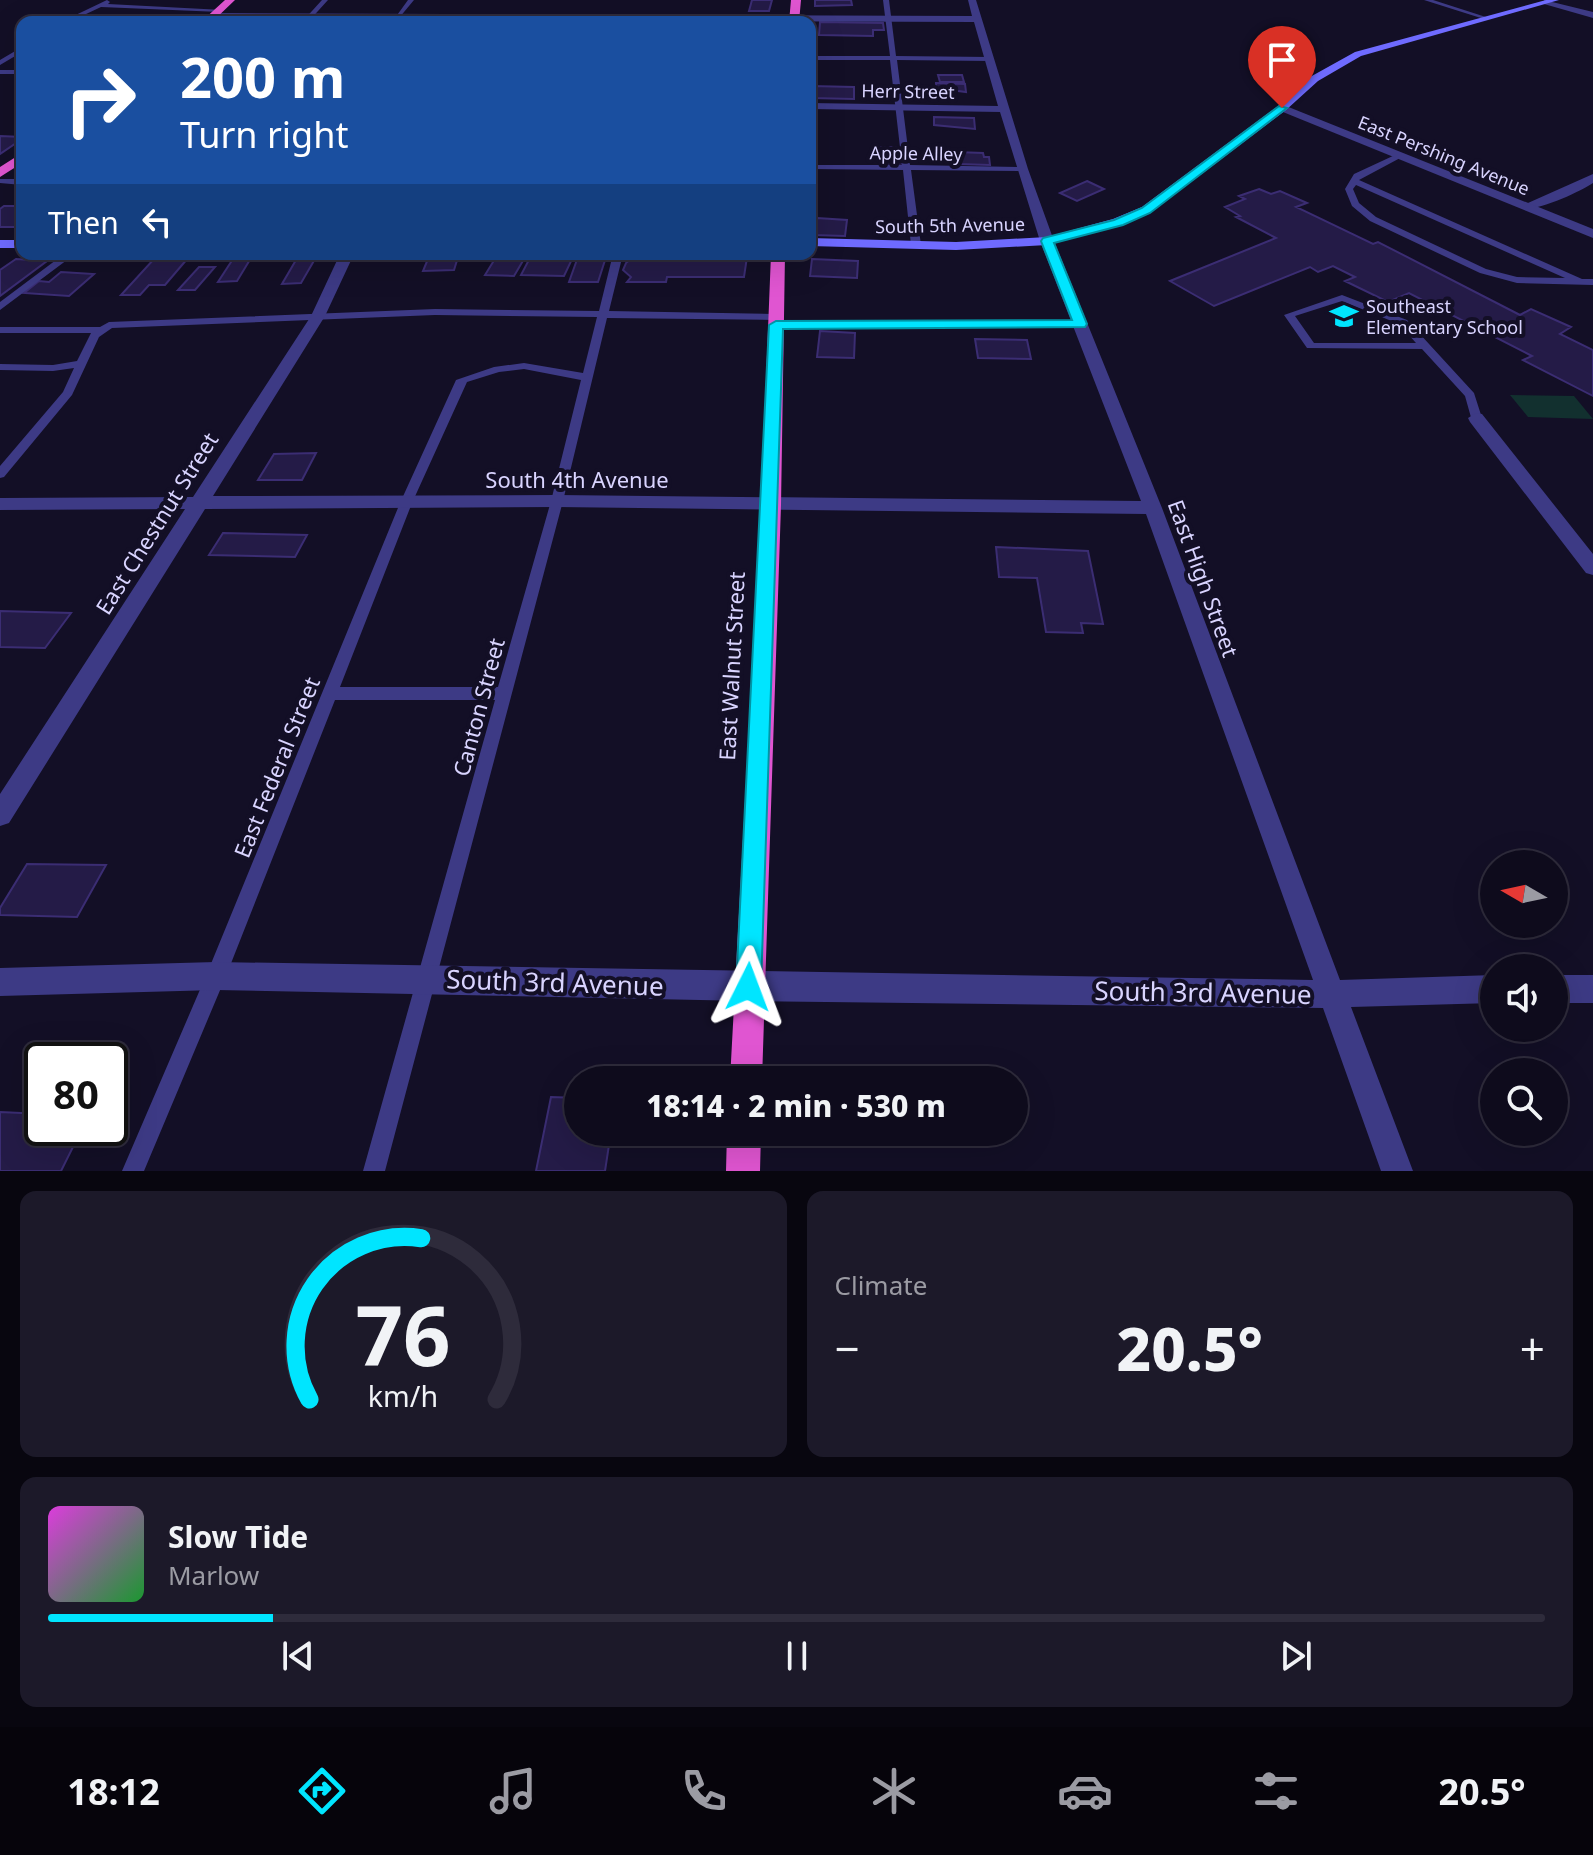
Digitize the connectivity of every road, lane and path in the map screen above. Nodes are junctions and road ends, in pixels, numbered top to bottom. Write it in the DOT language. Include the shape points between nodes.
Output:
graph roads {
  1 [pos="113,0"];
  2 [pos="230,0"];
  3 [pos="325,0"];
  4 [pos="886,0"];
  5 [pos="1427,0"];
  6 [pos="1551,1"];
  7 [pos="101,5"];
  8 [pos="975,10"];
  9 [pos="1593,15"];
  10 [pos="77,16"];
  11 [pos="214,16"];
  12 [pos="311,16"];
  13 [pos="816,18"];
  14 [pos="888,18"];
  15 [pos="1486,18"];
  16 [pos="816,58"];
  17 [pos="894,58"];
  18 [pos="990,59"];
  19 [pos="816,106"];
  20 [pos="901,107"];
  21 [pos="1282,108"];
  22 [pos="1005,109"];
  23 [pos="1398,157"];
  24 [pos="816,167"];
  25 [pos="905,169"];
  26 [pos="1022,169"];
  27 [pos="1593,178"];
  28 [pos="1353,181"];
  29 [pos="1525,207"];
  30 [pos="1593,234"];
  31 [pos="1047,241"];
  32 [pos="816,242"];
  33 [pos="916,245"];
  34 [pos="62,260"];
  35 [pos="344,260"];
  36 [pos="617,260"];
  37 [pos="778,260"];
  38 [pos="1590,285"];
  39 [pos="0,307"];
  40 [pos="603,315"];
  41 [pos="318,316"];
  42 [pos="776,321"];
  43 [pos="1080,324"];
  44 [pos="0,330"];
  45 [pos="101,330"];
  46 [pos="1425,346"];
  47 [pos="81,364"];
  48 [pos="0,367"];
  49 [pos="586,377"];
  50 [pos="1476,418"];
  51 [pos="0,474"];
  52 [pos="557,501"];
  53 [pos="406,503"];
  54 [pos="0,504"];
  55 [pos="195,505"];
  56 [pos="771,505"];
  57 [pos="1153,508"];
  58 [pos="1593,568"];
  59 [pos="329,693"];
  60 [pos="504,694"];
  61 [pos="0,815"];
  62 [pos="216,976"];
  63 [pos="427,978"];
  64 [pos="0,982"];
  65 [pos="748,987"];
  66 [pos="1480,989"];
  67 [pos="1568,989"];
  68 [pos="1593,989"];
  69 [pos="1330,994"];
  70 [pos="746,1066"];
  71 [pos="744,1146"];
  72 [pos="133,1171"];
  73 [pos="374,1171"];
  74 [pos="743,1171"];
  75 [pos="1397,1171"];
  1 -- 7 [label="lane"];
  2 -- 11 [label="highway"];
  3 -- 12 [label="lane"];
  4 -- 14 [label="lane"];
  5 -- 15 [label="lane"];
  6 -- 9 [label="street"];
  6 -- 15 [label="main road, South 5th Avenue"];
  7 -- 10 [label="lane"];
  7 -- 11 [label="lane"];
  8 -- 14 [label="street"];
  8 -- 18 [label="street, East High Street"];
  13 -- 14 [label="street"];
  14 -- 17 [label="lane"];
  15 -- 21 [label="main road, South 5th Avenue" via="1358,54 1314,79"];
  16 -- 17 [label="lane"];
  17 -- 18 [label="lane"];
  17 -- 20 [label="lane"];
  18 -- 22 [label="street, East High Street"];
  19 -- 20 [label="street, Herr Street"];
  20 -- 22 [label="street, Herr Street"];
  20 -- 25 [label="lane"];
  21 -- 23 [label="street, East Pershing Avenue"];
  21 -- 31 [label="main road, South 5th Avenue" via="1146,210"];
  22 -- 26 [label="street, East High Street"];
  23 -- 28 [label="lane"];
  23 -- 29 [label="street, East Pershing Avenue"];
  24 -- 25 [label="lane, Apple Alley"];
  25 -- 26 [label="lane, Apple Alley"];
  25 -- 33 [label="lane"];
  26 -- 31 [label="street, East High Street"];
  27 -- 29 [label="street"];
  28 -- 38 [label="lane"];
  28 -- 38 [label="lane" via="1349,189 1355,204 1373,219 1451,257 1517,280"];
  29 -- 30 [label="street, East Pershing Avenue"];
  31 -- 33 [label="main road, South 5th Avenue"];
  31 -- 43 [label="street, East High Street"];
  32 -- 33 [label="main road, South 5th Avenue"];
  34 -- 39 [label="lane"];
  35 -- 41 [label="street, East Chestnut Street"];
  36 -- 40 [label="lane, Canton Street"];
  37 -- 42 [label="highway, East Walnut Street"];
  40 -- 41 [label="lane"];
  40 -- 42 [label="lane"];
  40 -- 49 [label="lane, Canton Street"];
  41 -- 45 [label="lane" via="109,325"];
  41 -- 55 [label="street, East Chestnut Street"];
  42 -- 43 [label="lane"];
  42 -- 56 [label="highway, East Walnut Street"];
  43 -- 57 [label="street, East High Street"];
  44 -- 45 [label="lane"];
  45 -- 47 [label="lane"];
  46 -- 46 [label="lane" via="1403,322 1342,298 1289,315 1311,346"];
  46 -- 50 [label="lane" via="1470,395"];
  47 -- 48 [label="lane"];
  47 -- 51 [label="lane" via="68,393"];
  49 -- 52 [label="lane, Canton Street"];
  49 -- 53 [label="lane, East Federal Street" via="524,366 462,380"];
  50 -- 58 [label="street"];
  52 -- 53 [label="street, South 4th Avenue"];
  52 -- 56 [label="street, South 4th Avenue"];
  52 -- 60 [label="lane, Canton Street"];
  53 -- 55 [label="street, South 4th Avenue"];
  53 -- 59 [label="lane, East Federal Street"];
  54 -- 55 [label="street, South 4th Avenue"];
  55 -- 61 [label="street, East Chestnut Street"];
  56 -- 57 [label="street, South 4th Avenue"];
  56 -- 65 [label="highway, East Walnut Street"];
  57 -- 69 [label="street, East High Street"];
  59 -- 60 [label="lane"];
  59 -- 62 [label="lane, East Federal Street"];
  60 -- 63 [label="lane, Canton Street"];
  62 -- 63 [label="street, South 3rd Avenue"];
  62 -- 64 [label="street, South 3rd Avenue"];
  62 -- 72 [label="lane, East Federal Street"];
  63 -- 65 [label="street, South 3rd Avenue"];
  63 -- 73 [label="lane, Canton Street"];
  65 -- 69 [label="street, South 3rd Avenue"];
  65 -- 70 [label="highway, East Walnut Street"];
  66 -- 69 [label="street, South 3rd Avenue"];
  67 -- 68 [label="street"];
  69 -- 75 [label="street, East High Street"];
  71 -- 74 [label="highway"];
}
